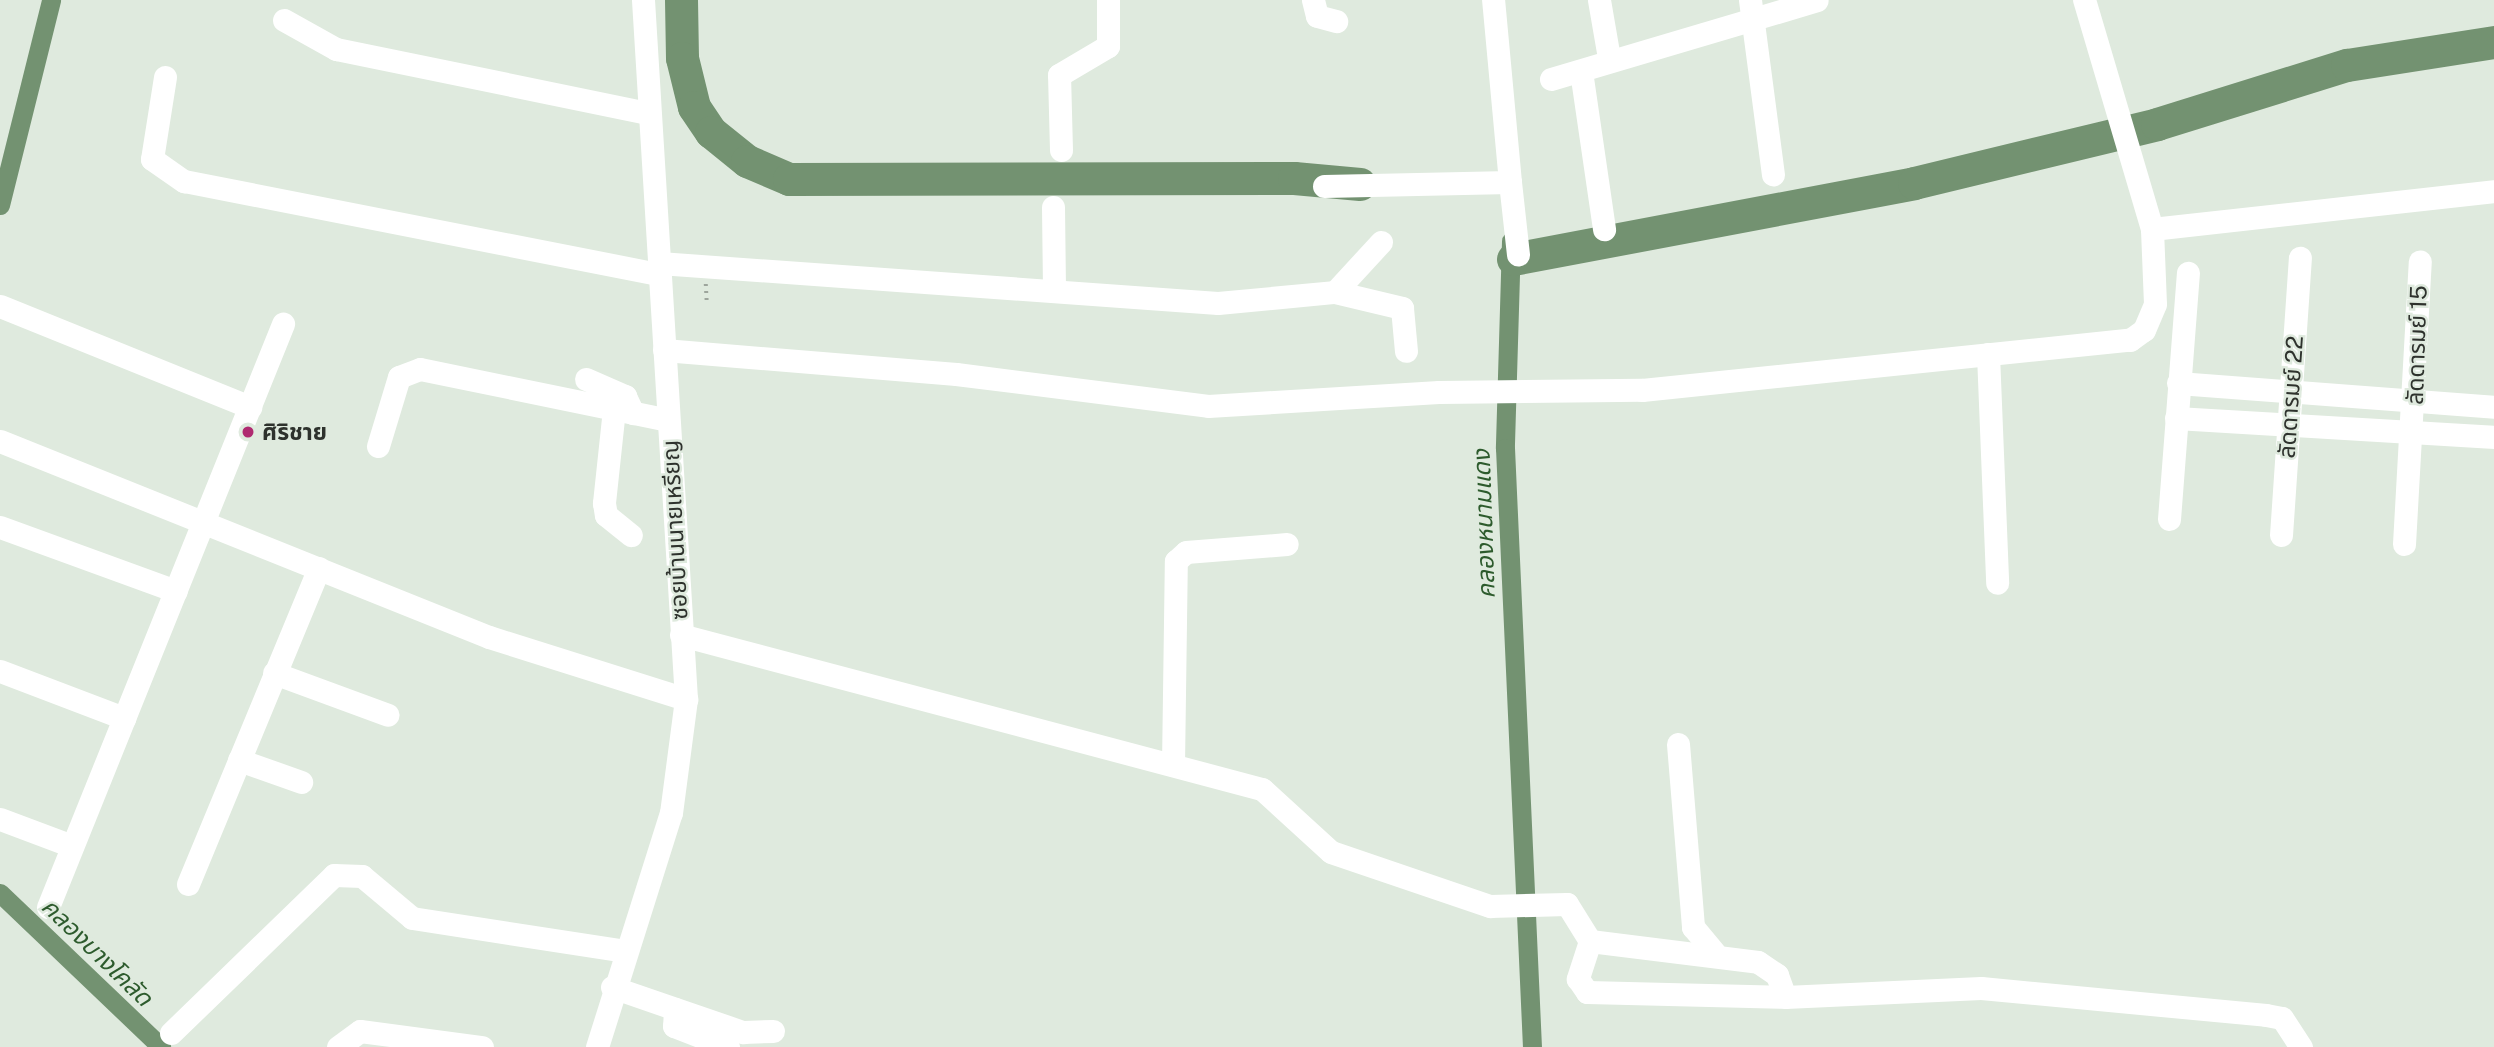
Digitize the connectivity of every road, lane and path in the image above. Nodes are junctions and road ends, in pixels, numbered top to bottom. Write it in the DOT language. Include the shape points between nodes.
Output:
graph roads {
  1 [pos="643,0"];
  2 [pos="1108,0"];
  3 [pos="1313,0"];
  4 [pos="1493,0"];
  5 [pos="1599,0"];
  6 [pos="1817,0"];
  7 [pos="2084,0"];
  8 [pos="1751,8"];
  9 [pos="284,20"];
  10 [pos="1336,21"];
  11 [pos="1609,58"];
  12 [pos="1581,71"];
  13 [pos="165,77"];
  14 [pos="1550,79"];
  15 [pos="649,113"];
  16 [pos="1062,150"];
  17 [pos="1773,174"];
  18 [pos="1501,182"];
  19 [pos="1324,186"];
  20 [pos="2494,191"];
  21 [pos="1053,207"];
  22 [pos="1604,229"];
  23 [pos="2152,229"];
  24 [pos="1381,242"];
  25 [pos="1518,255"];
  26 [pos="2300,258"];
  27 [pos="2420,261"];
  28 [pos="659,269"];
  29 [pos="2188,273"];
  30 [pos="1054,288"];
  31 [pos="1335,292"];
  32 [pos="0,306"];
  33 [pos="283,324"];
  34 [pos="664,350"];
  35 [pos="1406,351"];
  36 [pos="1988,354"];
  37 [pos="586,379"];
  38 [pos="2178,383"];
  39 [pos="2291,392"];
  40 [pos="2416,399"];
  41 [pos="250,407"];
  42 [pos="2494,407"];
  43 [pos="623,411"];
  44 [pos="2176,418"];
  45 [pos="668,420"];
  46 [pos="2289,424"];
  47 [pos="2413,430"];
  48 [pos="2494,437"];
  49 [pos="0,441"];
  50 [pos="378,446"];
  51 [pos="2169,519"];
  52 [pos="206,523"];
  53 [pos="0,527"];
  54 [pos="632,535"];
  55 [pos="2281,535"];
  56 [pos="1287,544"];
  57 [pos="2404,544"];
  58 [pos="319,568"];
  59 [pos="1997,583"];
  60 [pos="176,591"];
  61 [pos="681,635"];
  62 [pos="0,671"];
  63 [pos="274,673"];
  64 [pos="686,699"];
  65 [pos="388,715"];
  66 [pos="124,718"];
  67 [pos="1678,744"];
  68 [pos="239,760"];
  69 [pos="1173,765"];
  70 [pos="301,782"];
  71 [pos="0,819"];
  72 [pos="72,846"];
  73 [pos="188,884"];
  74 [pos="48,907"];
  75 [pos="1590,941"];
  76 [pos="626,951"];
  77 [pos="1714,951"];
  78 [pos="612,987"];
  79 [pos="1785,997"];
  80 [pos="675,1009"];
  81 [pos="773,1031"];
  82 [pos="171,1033"];
  83 [pos="338,1047"];
  84 [pos="482,1047"];
  85 [pos="597,1047"];
  86 [pos="728,1047"];
  87 [pos="2301,1047"];
  1 -- 15 [label="street, ซอยบ้านนายเหรียญ"];
  2 -- 16 [label="street" via="1108,46 1059,75"];
  3 -- 10 [label="street" via="1317,16"];
  4 -- 18 [label="street"];
  5 -- 11 [label="street"];
  6 -- 8 [label="street"];
  7 -- 23 [label="street"];
  8 -- 11 [label="street"];
  8 -- 17 [label="street"];
  9 -- 15 [label="street" via="336,49"];
  11 -- 12 [label="street"];
  12 -- 14 [label="street"];
  12 -- 22 [label="street"];
  13 -- 28 [label="street" via="152,159 184,181"];
  15 -- 28 [label="street, ซอยบ้านนายเหรียญ"];
  18 -- 19 [label="street"];
  18 -- 25 [label="street"];
  20 -- 23 [label="street"];
  21 -- 30 [label="street"];
  23 -- 36 [label="street" via="2155,304 2144,330 2130,340"];
  24 -- 31 [label="street"];
  26 -- 39 [label="street, ลัดดารมย์ 22"];
  27 -- 40 [label="street, ลัดดารมย์ 15"];
  28 -- 30 [label="street"];
  28 -- 34 [label="street, ซอยบ้านนายเหรียญ"];
  29 -- 38 [label="street"];
  30 -- 31 [label="street" via="1218,303"];
  31 -- 35 [label="street" via="1402,308"];
  32 -- 41 [label="street"];
  33 -- 41 [label="street"];
  34 -- 36 [label="street" via="956,374 1208,406 1642,390"];
  34 -- 45 [label="street, ซอยบ้านนายเหรียญ"];
  36 -- 59 [label="street"];
  37 -- 43 [label="street" via="625,396"];
  38 -- 39 [label="street"];
  38 -- 44 [label="street"];
  39 -- 40 [label="street"];
  39 -- 46 [label="street, ลัดดารมย์ 22"];
  40 -- 42 [label="street"];
  40 -- 47 [label="street, ลัดดารมย์ 15"];
  41 -- 52 [label="street"];
  43 -- 45 [label="street"];
  43 -- 50 [label="street" via="420,369 399,377"];
  43 -- 54 [label="street" via="606,515"];
  44 -- 46 [label="street"];
  44 -- 51 [label="street"];
  45 -- 61 [label="street, ซอยบ้านนายเหรียญ"];
  46 -- 47 [label="street"];
  46 -- 55 [label="street, ลัดดารมย์ 22"];
  47 -- 48 [label="street"];
  47 -- 57 [label="street, ลัดดารมย์ 15"];
  49 -- 52 [label="street"];
  52 -- 58 [label="street"];
  52 -- 60 [label="street"];
  53 -- 60 [label="street"];
  56 -- 69 [label="street" via="1186,552 1176,561"];
  58 -- 63 [label="street"];
  58 -- 64 [label="street" via="489,637"];
  60 -- 66 [label="street"];
  61 -- 64 [label="street, ซอยบ้านนายเหรียญ"];
  61 -- 69 [label="street"];
  62 -- 66 [label="street"];
  63 -- 65 [label="street"];
  63 -- 68 [label="street"];
  64 -- 76 [label="street, ซอยบ้านนายเหรียญ" via="679,780"];
  66 -- 72 [label="street"];
  67 -- 77 [label="street" via="1693,928"];
  68 -- 70 [label="street"];
  68 -- 73 [label="street"];
  69 -- 75 [label="street" via="1275,795 1331,852 1508,909 1548,901 1567,904"];
  71 -- 72 [label="street"];
  72 -- 74 [label="street"];
  75 -- 77 [label="street"];
  75 -- 79 [label="street" via="1578,979 1587,992"];
  76 -- 78 [label="street, ซอยบ้านนายเหรียญ"];
  76 -- 82 [label="street" via="412,918 362,876 334,875"];
  77 -- 79 [label="street" via="1758,962 1777,975"];
  78 -- 80 [label="street"];
  78 -- 85 [label="street, ซอยบ้านนายเหรียญ"];
  79 -- 87 [label="street" via="1981,988 2266,1015 2282,1018"];
  80 -- 81 [label="street" via="743,1032"];
  80 -- 86 [label="street" via="674,1026"];
  83 -- 84 [label="street" via="360,1031"];
}
